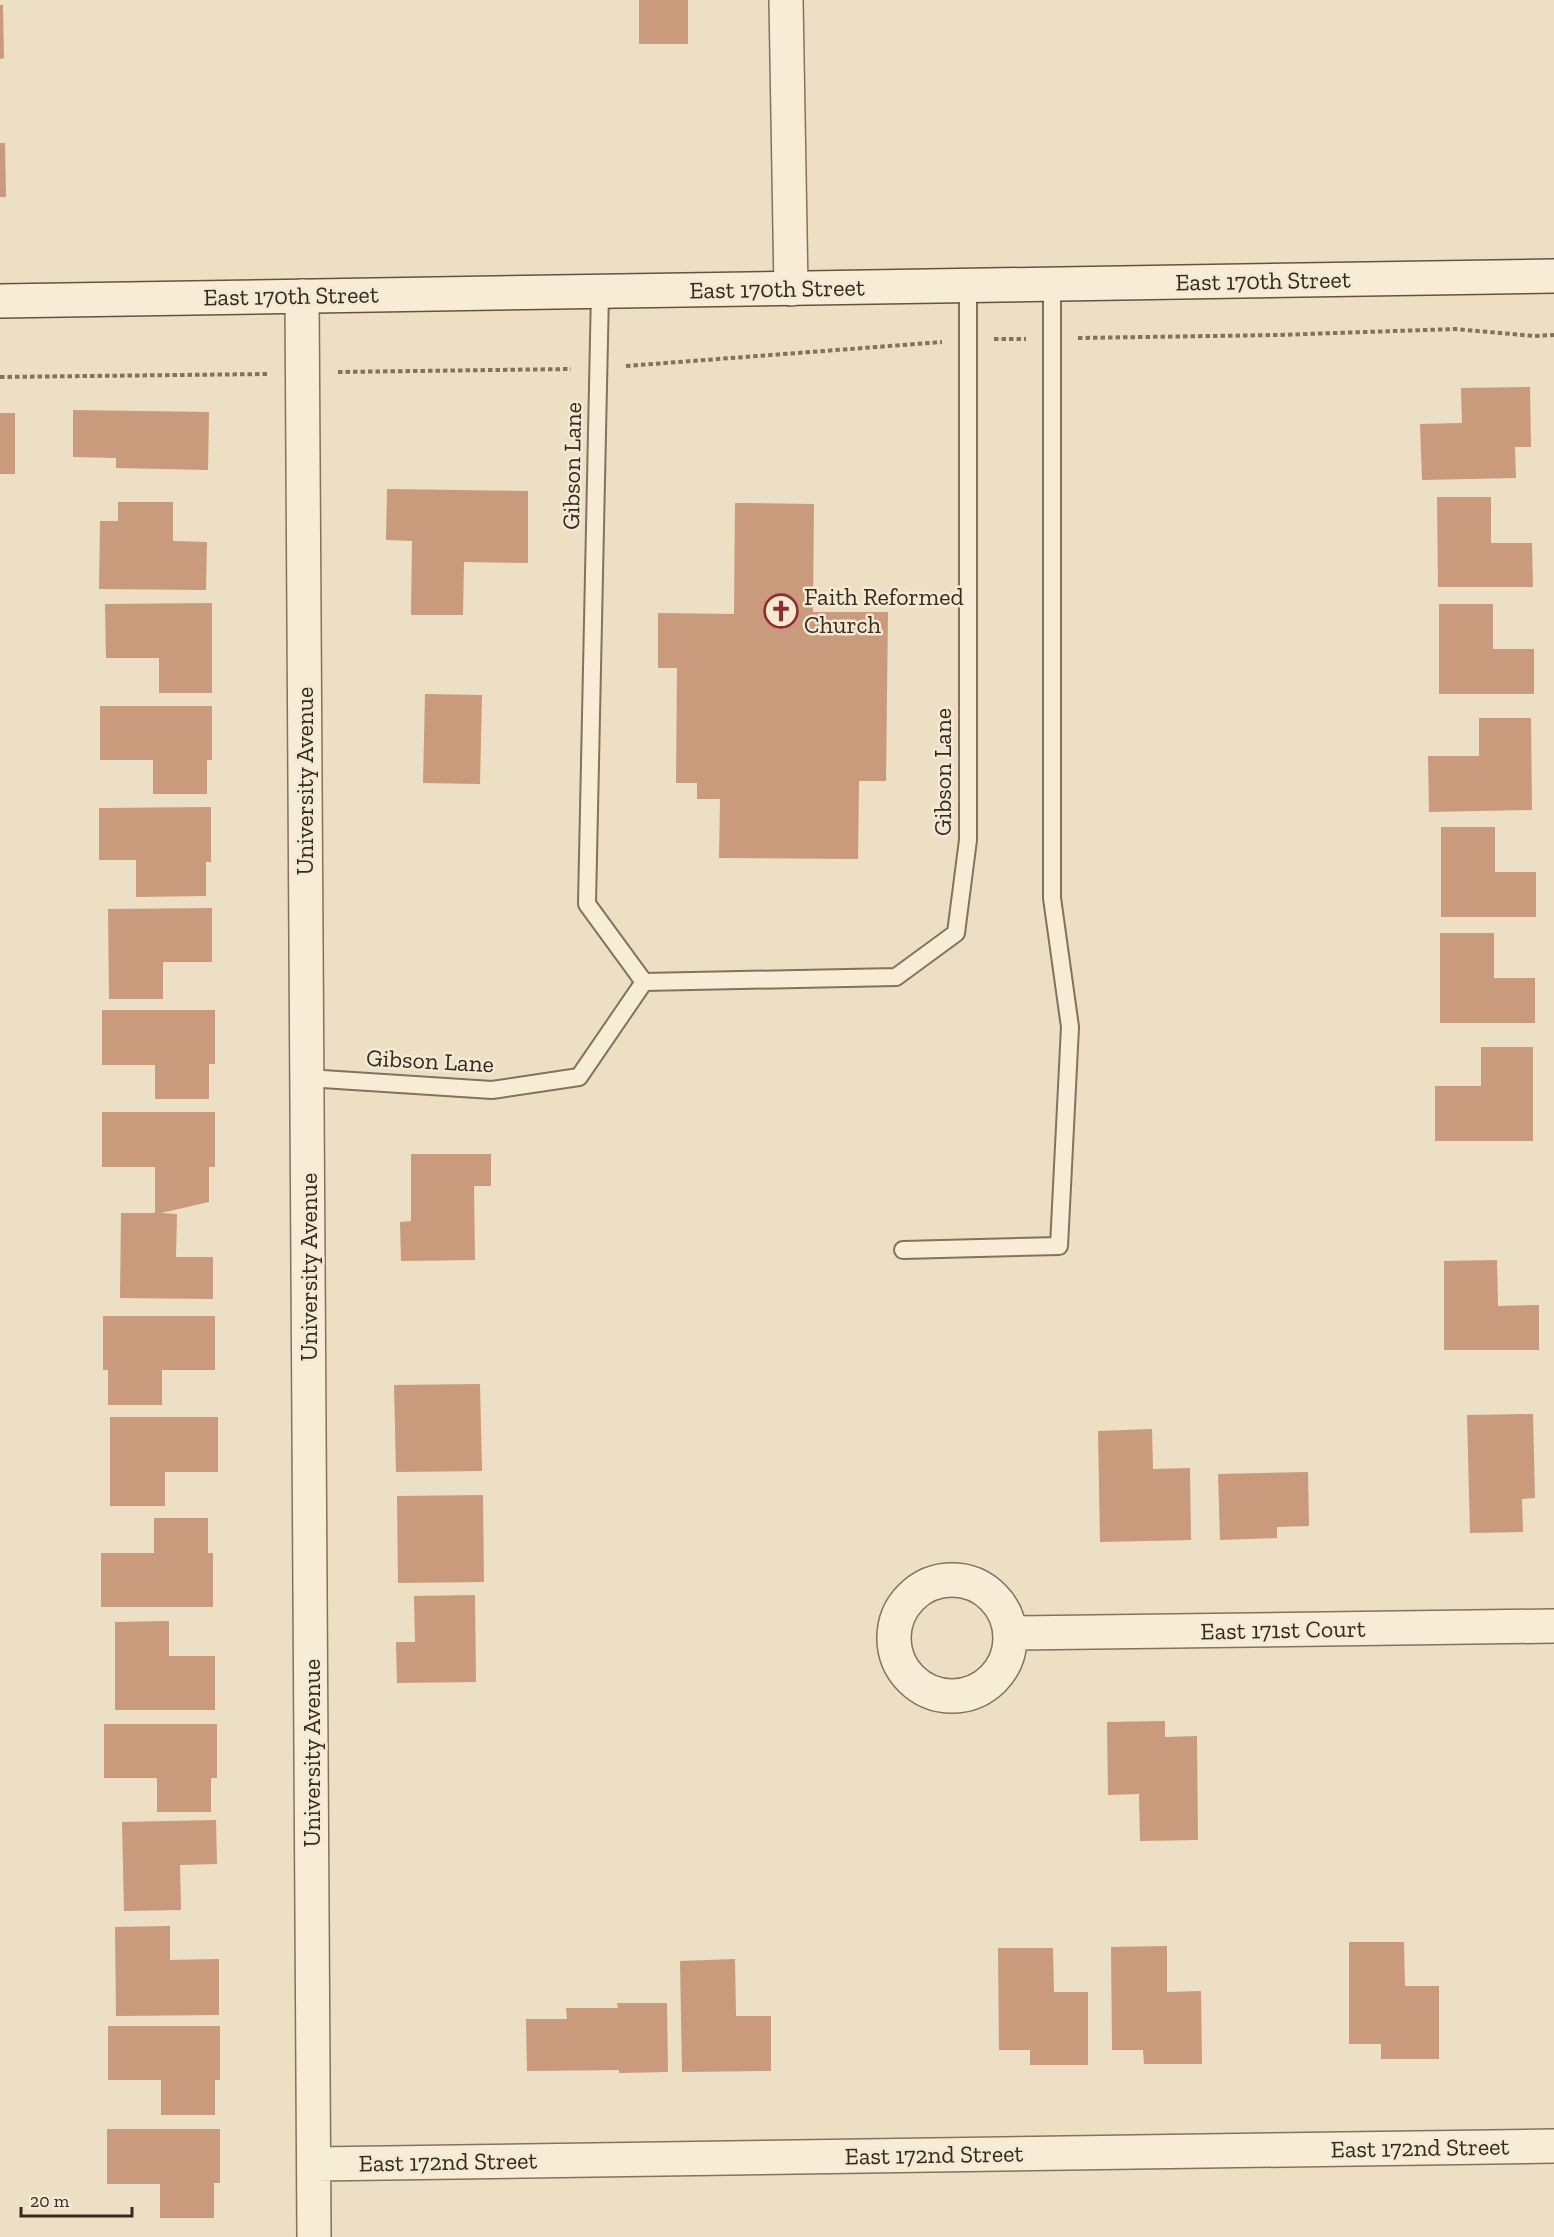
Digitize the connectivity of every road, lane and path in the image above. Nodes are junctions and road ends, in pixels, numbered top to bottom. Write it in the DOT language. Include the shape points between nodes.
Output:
graph roads {
  1 [pos="786,0"];
  2 [pos="1554,276"];
  3 [pos="1052,284"];
  4 [pos="968,286"];
  5 [pos="791,289"];
  6 [pos="600,292"];
  7 [pos="302,296"];
  8 [pos="0,301"];
  9 [pos="1554,335"];
  10 [pos="1052,338"];
  11 [pos="968,339"];
  12 [pos="598,368"];
  13 [pos="302,373"];
  14 [pos="0,377"];
  15 [pos="644,982"];
  16 [pos="308,1078"];
  17 [pos="903,1250"];
  18 [pos="1554,1626"];
  19 [pos="1011,1634"];
  20 [pos="1554,2146"];
  21 [pos="315,2164"];
  22 [pos="314,2237"];
  1 -- 5 [label="street"];
  2 -- 3 [label="street, East 170th Street"];
  3 -- 4 [label="street, East 170th Street"];
  3 -- 10 [label="lane"];
  4 -- 5 [label="street, East 170th Street"];
  4 -- 11 [label="lane, Gibson Lane"];
  5 -- 6 [label="street, East 170th Street"];
  6 -- 7 [label="street, East 170th Street"];
  6 -- 12 [label="lane, Gibson Lane"];
  7 -- 8 [label="street, East 170th Street"];
  7 -- 13 [label="street, University Avenue"];
  9 -- 10 [label="path" via="1455,329"];
  10 -- 11 [label="path"];
  10 -- 17 [label="lane" via="1052,897 1070,1027 1059,1246"];
  11 -- 12 [label="path"];
  11 -- 15 [label="lane, Gibson Lane" via="968,840 956,933 896,976"];
  12 -- 13 [label="path"];
  12 -- 15 [label="lane, Gibson Lane" via="586,904"];
  13 -- 14 [label="path"];
  13 -- 16 [label="street, University Avenue"];
  15 -- 16 [label="lane, Gibson Lane" via="579,1077 492,1090"];
  16 -- 21 [label="street, University Avenue"];
  18 -- 19 [label="street, East 171st Court"];
  20 -- 21 [label="street, East 172nd Street"];
  21 -- 22 [label="street, University Avenue"];
}
